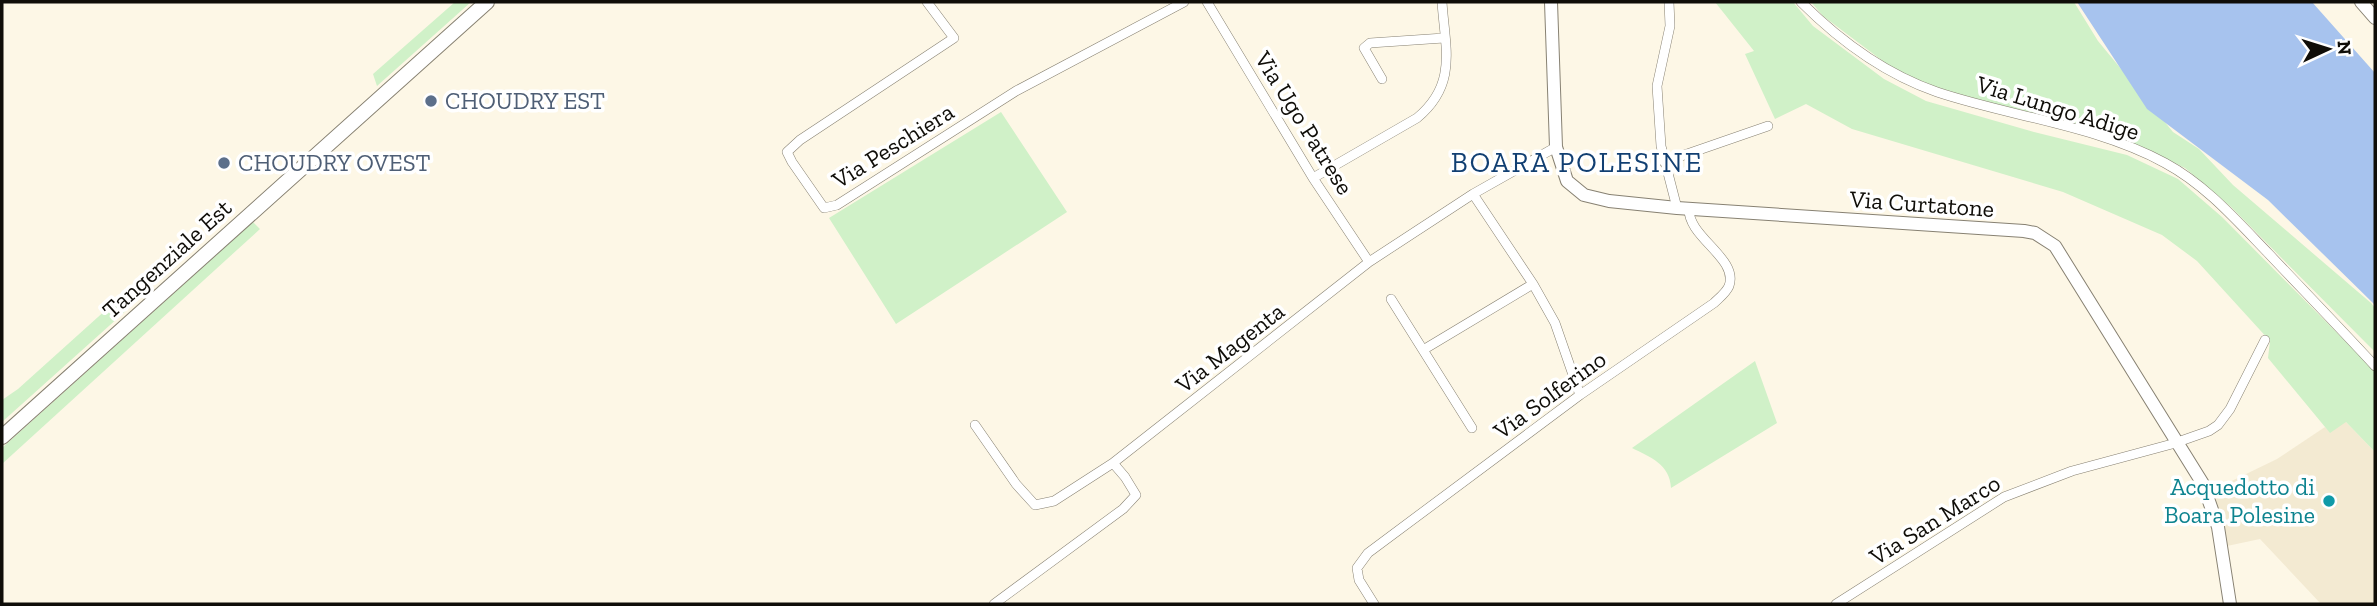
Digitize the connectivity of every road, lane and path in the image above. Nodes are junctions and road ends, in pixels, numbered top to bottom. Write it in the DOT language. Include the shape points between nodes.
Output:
graph roads {
  1 [pos="487,2"];
  2 [pos="926,2"];
  3 [pos="1184,2"];
  4 [pos="1207,2"];
  5 [pos="1442,2"];
  6 [pos="1551,2"];
  7 [pos="1669,2"];
  8 [pos="1801,2"];
  9 [pos="2361,2"];
  10 [pos="2375,18"];
  11 [pos="1444,38"];
  12 [pos="1382,79"];
  13 [pos="1768,126"];
  14 [pos="1556,147"];
  15 [pos="1664,162"];
  16 [pos="1314,178"];
  17 [pos="1473,194"];
  18 [pos="1683,208"];
  19 [pos="1369,262"];
  20 [pos="1533,284"];
  21 [pos="1391,299"];
  22 [pos="2265,340"];
  23 [pos="1423,349"];
  24 [pos="2375,366"];
  25 [pos="1580,395"];
  26 [pos="975,425"];
  27 [pos="1472,428"];
  28 [pos="2,438"];
  29 [pos="2179,442"];
  30 [pos="1113,463"];
  31 [pos="993,604"];
  32 [pos="1374,604"];
  33 [pos="1836,604"];
  34 [pos="2230,604"];
  1 -- 28 [label="main road, Tangenziale Est"];
  2 -- 3 [label="street, Via Peschiera" via="954,38 800,139 788,152 824,208 836,205 1016,91"];
  4 -- 16 [label="street, Via Ugo Patrese"];
  5 -- 11 [label="street"];
  6 -- 14 [label="street, Via Curtatone"];
  7 -- 15 [label="street" via="1670,26 1657,86"];
  8 -- 24 [label="street, Via Lungo Adige" via="1870,60 1925,86 2090,133 2141,152 2194,181"];
  9 -- 10 [label="street"];
  11 -- 12 [label="street" via="1370,43 1364,48"];
  11 -- 16 [label="street" via="1446,76 1429,108"];
  13 -- 15 [label="street"];
  14 -- 17 [label="street, Via Magenta"];
  14 -- 18 [label="street, Via Curtatone" via="1567,181 1584,195"];
  15 -- 18 [label="street"];
  16 -- 19 [label="street, Via Ugo Patrese"];
  17 -- 19 [label="street, Via Magenta"];
  17 -- 20 [label="street"];
  18 -- 25 [label="street, Via Solferino" via="1724,262 1730,279 1727,289 1714,303"];
  18 -- 29 [label="street, Via Curtatone" via="2024,231 2045,238 2056,246"];
  19 -- 30 [label="street, Via Magenta"];
  20 -- 23 [label="street"];
  20 -- 25 [label="street" via="1555,323"];
  21 -- 23 [label="street"];
  22 -- 29 [label="street, Via San Marco" via="2224,418 2209,431"];
  23 -- 27 [label="street"];
  25 -- 32 [label="street, Via Solferino" via="1368,553 1357,568"];
  26 -- 30 [label="street, Via Magenta" via="1035,505 1054,501"];
  29 -- 33 [label="street, Via San Marco" via="2072,471 2004,497"];
  29 -- 34 [label="street, Via Curtatone" via="2214,514"];
  30 -- 31 [label="street" via="1136,495 1124,509"];
}
